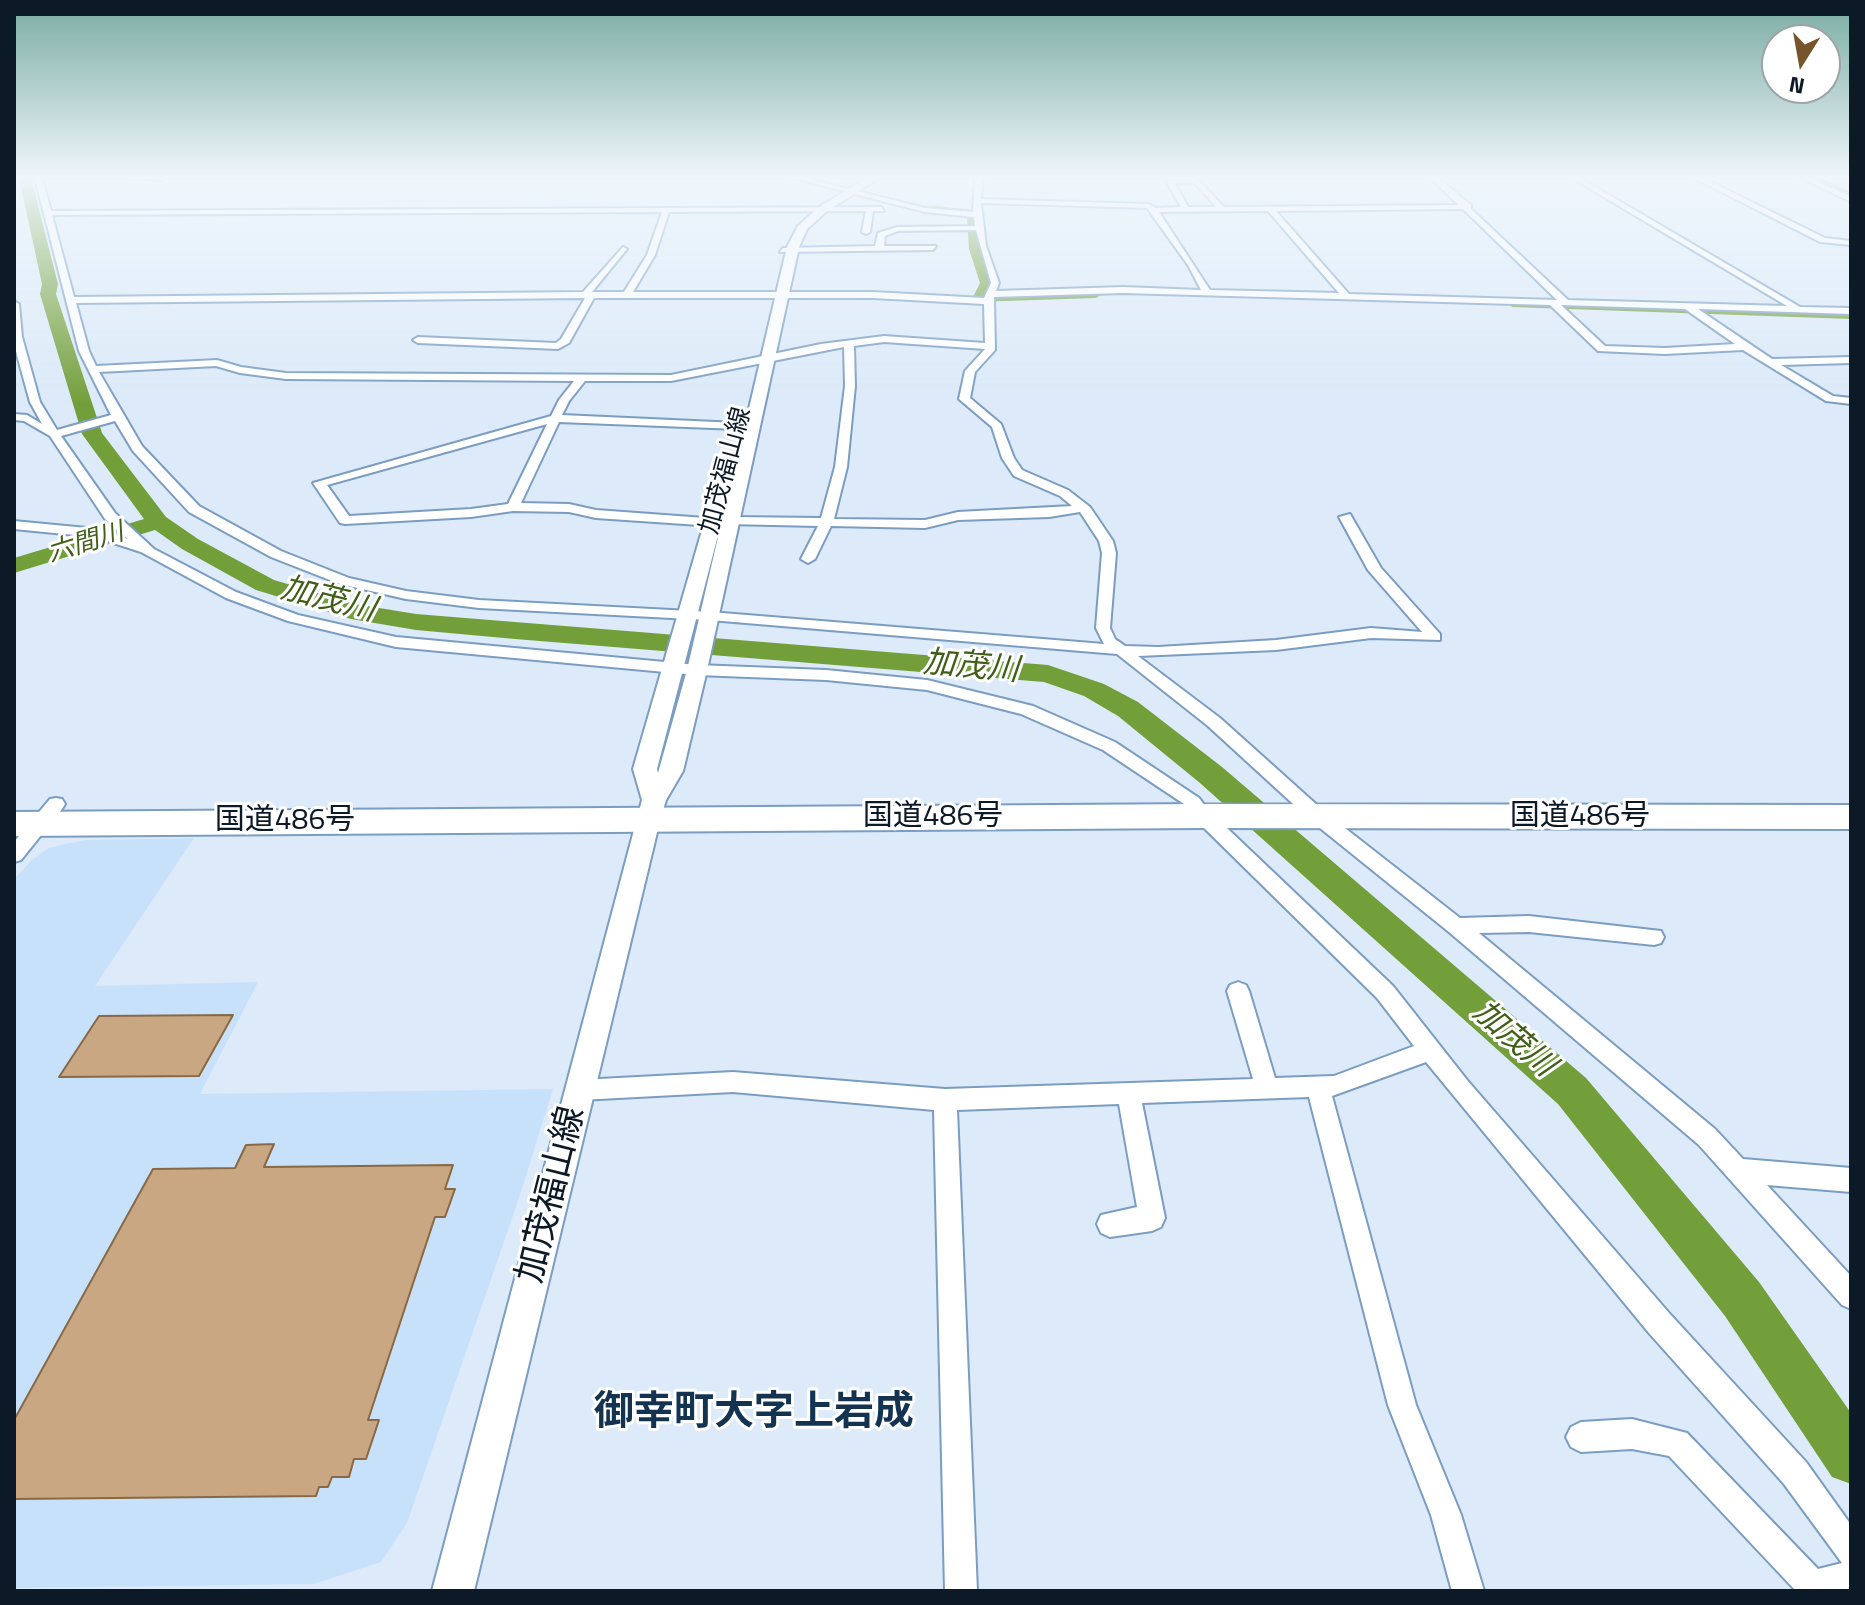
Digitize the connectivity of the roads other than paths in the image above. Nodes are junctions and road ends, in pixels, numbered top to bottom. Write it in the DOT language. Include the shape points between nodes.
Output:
graph roads {
  1 [pos="58,253"];
  2 [pos="620,253"];
  3 [pos="652,253"];
  4 [pos="787,253"];
  5 [pos="984,253"];
  6 [pos="1184,253"];
  7 [pos="1308,253"];
  8 [pos="1515,253"];
  9 [pos="1702,253"];
  10 [pos="1207,292"];
  11 [pos="589,296"];
  12 [pos="626,296"];
  13 [pos="776,296"];
  14 [pos="1346,296"];
  15 [pos="990,297"];
  16 [pos="70,300"];
  17 [pos="1552,302"];
  18 [pos="1566,303"];
  19 [pos="14,304"];
  20 [pos="1691,309"];
  21 [pos="1799,310"];
  22 [pos="1851,311"];
  23 [pos="418,340"];
  24 [pos="849,343"];
  25 [pos="990,346"];
  26 [pos="1745,347"];
  27 [pos="761,360"];
  28 [pos="1851,360"];
  29 [pos="1771,362"];
  30 [pos="92,369"];
  31 [pos="581,379"];
  32 [pos="1851,401"];
  33 [pos="14,417"];
  34 [pos="118,417"];
  35 [pos="555,418"];
  36 [pos="738,426"];
  37 [pos="54,434"];
  38 [pos="513,507"];
  39 [pos="1083,508"];
  40 [pos="1345,517"];
  41 [pos="732,521"];
  42 [pos="714,522"];
  43 [pos="826,523"];
  44 [pos="14,525"];
  45 [pos="149,552"];
  46 [pos="808,559"];
  47 [pos="687,618"];
  48 [pos="709,619"];
  49 [pos="1119,650"];
  50 [pos="686,666"];
  51 [pos="1851,802"];
  52 [pos="14,803"];
  53 [pos="1198,809"];
  54 [pos="651,810"];
  55 [pos="1312,811"];
  56 [pos="36,817"];
  57 [pos="1851,817"];
  58 [pos="14,855"];
  59 [pos="1456,926"];
  60 [pos="1654,937"];
  61 [pos="1238,991"];
  62 [pos="1431,1050"];
  63 [pos="1318,1086"];
  64 [pos="1267,1088"];
  65 [pos="580,1090"];
  66 [pos="1128,1093"];
  67 [pos="945,1100"];
  68 [pos="1741,1171"];
  69 [pos="1851,1180"];
  70 [pos="1110,1224"];
  71 [pos="1851,1296"];
  72 [pos="1581,1437"];
  73 [pos="1851,1551"];
  74 [pos="1851,1576"];
  75 [pos="1813,1589"];
  76 [pos="453,1591"];
  77 [pos="961,1591"];
  78 [pos="1468,1591"];
  1 -- 16 [label="street"];
  2 -- 11 [label="street"];
  3 -- 12 [label="street"];
  4 -- 13 [label="main road, 加茂福山線"];
  5 -- 15 [label="street" via="995,283"];
  6 -- 10 [label="street"];
  7 -- 14 [label="street"];
  8 -- 18 [label="street"];
  9 -- 21 [label="street"];
  10 -- 14 [label="street"];
  10 -- 15 [label="street"];
  11 -- 12 [label="street"];
  11 -- 16 [label="street"];
  11 -- 23 [label="street" via="558,346"];
  12 -- 13 [label="street"];
  13 -- 15 [label="street"];
  13 -- 27 [label="main road, 加茂福山線"];
  14 -- 17 [label="street"];
  15 -- 25 [label="street"];
  16 -- 30 [label="street"];
  17 -- 18 [label="street"];
  17 -- 26 [label="street" via="1602,349"];
  18 -- 20 [label="street"];
  19 -- 37 [label="street" via="35,402"];
  20 -- 21 [label="street"];
  20 -- 26 [label="street"];
  21 -- 22 [label="street"];
  24 -- 25 [label="street" via="884,339"];
  24 -- 27 [label="street"];
  24 -- 43 [label="street" via="841,467"];
  25 -- 39 [label="street" via="970,371 964,399 997,426 1018,473 1064,493"];
  26 -- 29 [label="street"];
  27 -- 31 [label="street" via="671,378"];
  27 -- 36 [label="main road, 加茂福山線"];
  27 -- 41 [label="main road, 加茂福山線"];
  28 -- 29 [label="street"];
  29 -- 32 [label="street" via="1830,399"];
  30 -- 31 [label="street" via="217,363 286,376"];
  30 -- 34 [label="street"];
  31 -- 35 [label="street"];
  33 -- 37 [label="street" via="27,418"];
  34 -- 37 [label="street"];
  34 -- 47 [label="street" via="137,448 194,509 276,554 345,581 479,604"];
  35 -- 36 [label="street"];
  35 -- 38 [label="street"];
  35 -- 38 [label="street" via="319,483 345,520"];
  36 -- 42 [label="main road, 加茂福山線"];
  37 -- 45 [label="street" via="110,516"];
  38 -- 42 [label="street"];
  39 -- 43 [label="street" via="958,516 925,524"];
  39 -- 49 [label="street" via="1106,541 1103,628"];
  40 -- 49 [label="street" via="1375,570 1435,637 1371,633 1250,647"];
  41 -- 43 [label="street"];
  41 -- 48 [label="main road, 加茂福山線"];
  42 -- 47 [label="main road, 加茂福山線"];
  43 -- 46 [label="street"];
  44 -- 45 [label="street" via="97,533"];
  45 -- 50 [label="street" via="231,595 293,618 396,642"];
  47 -- 48 [label="street"];
  47 -- 50 [label="main road, 加茂福山線"];
  48 -- 49 [label="street"];
  48 -- 50 [label="main road, 加茂福山線"];
  49 -- 55 [label="street" via="1214,722"];
  50 -- 53 [label="street" via="927,685 1027,710 1109,746"];
  50 -- 54 [label="main road, 加茂福山線" via="671,771"];
  51 -- 55 [label="highway, 国道486号"];
  52 -- 56 [label="highway, 国道486号"];
  53 -- 54 [label="highway, 国道486号"];
  53 -- 55 [label="highway, 国道486号"];
  53 -- 62 [label="street" via="1385,992"];
  54 -- 56 [label="highway, 国道486号"];
  54 -- 65 [label="main road, 加茂福山線"];
  55 -- 57 [label="highway, 国道486号"];
  55 -- 59 [label="street"];
  56 -- 58 [label="street"];
  59 -- 60 [label="street" via="1529,924"];
  59 -- 68 [label="street"];
  61 -- 64 [label="street"];
  62 -- 63 [label="street" via="1334,1086"];
  62 -- 73 [label="street" via="1659,1323 1795,1473"];
  63 -- 64 [label="street"];
  63 -- 78 [label="street" via="1402,1405 1446,1515"];
  64 -- 66 [label="street"];
  65 -- 67 [label="street" via="733,1082"];
  65 -- 76 [label="main road, 加茂福山線"];
  66 -- 67 [label="street"];
  66 -- 70 [label="street" via="1152,1218"];
  67 -- 77 [label="street"];
  68 -- 69 [label="street"];
  68 -- 71 [label="street"];
  72 -- 75 [label="street" via="1632,1434 1677,1443"];
  74 -- 75 [label="street"];
}
